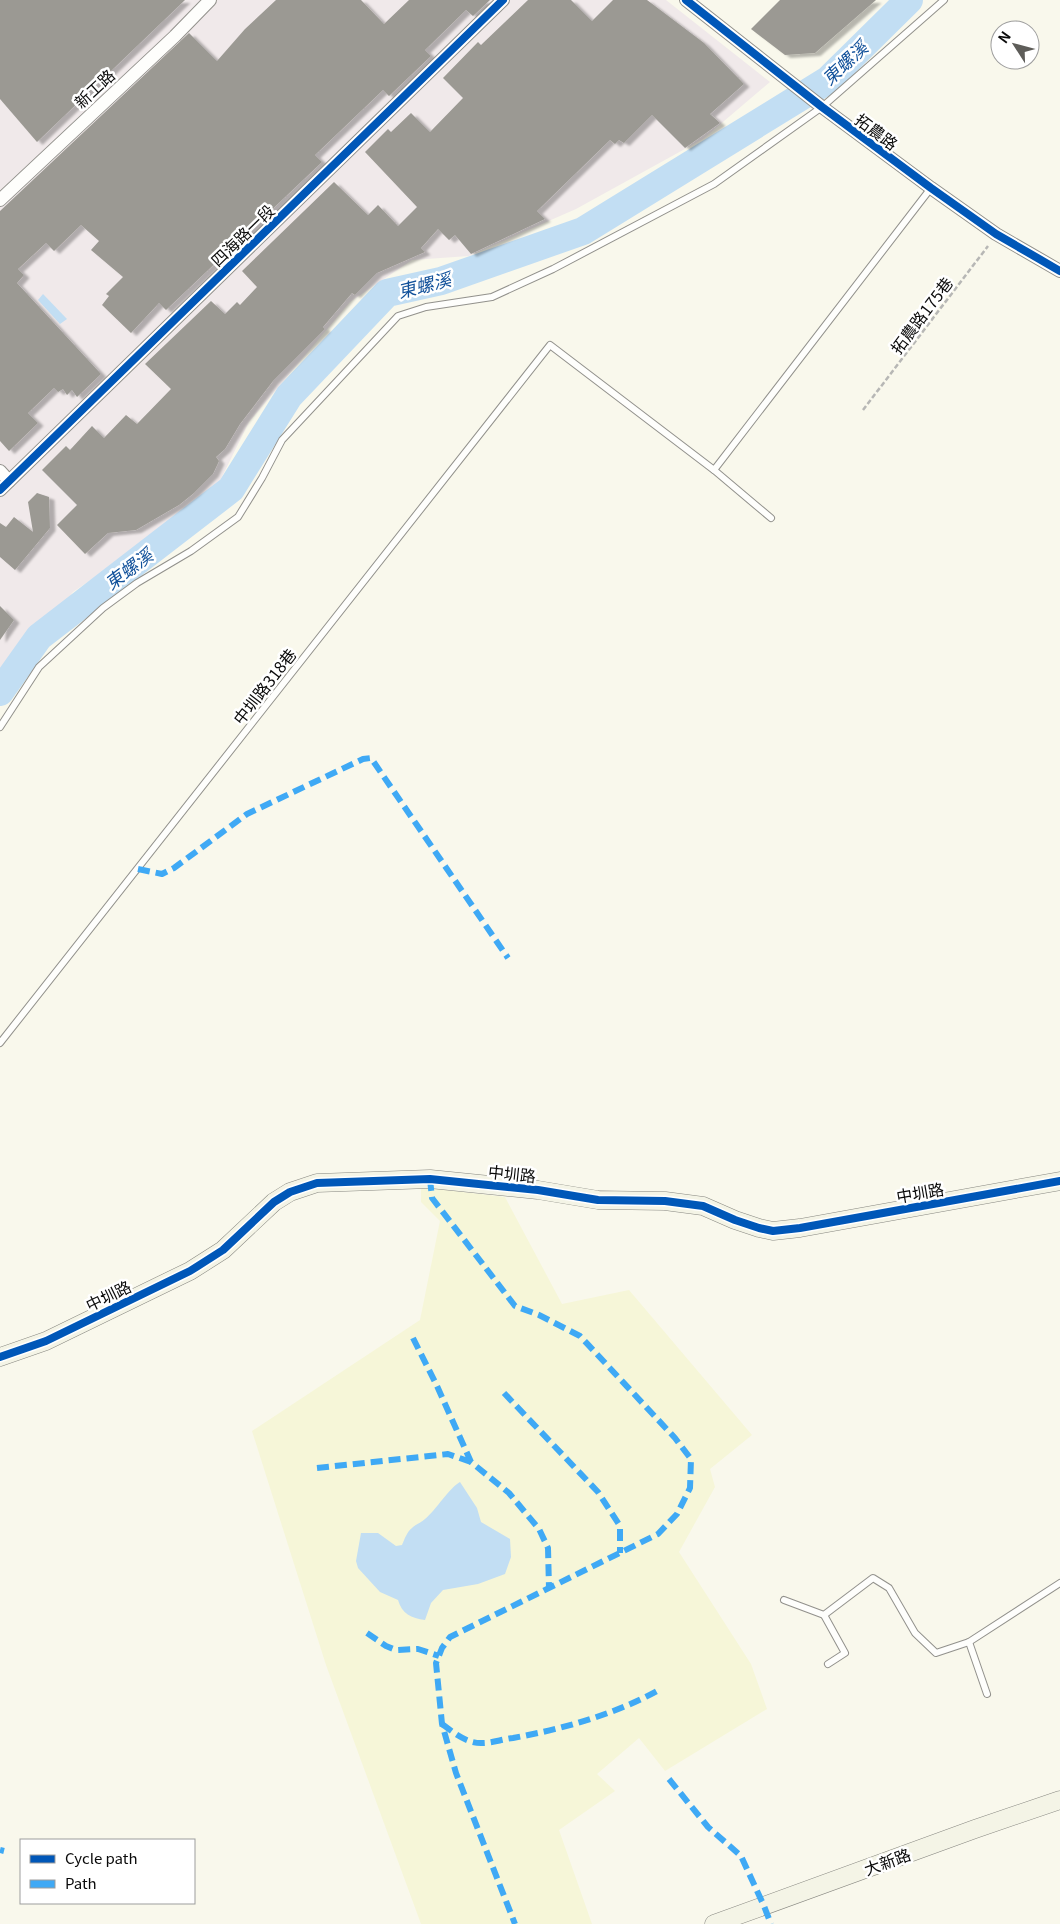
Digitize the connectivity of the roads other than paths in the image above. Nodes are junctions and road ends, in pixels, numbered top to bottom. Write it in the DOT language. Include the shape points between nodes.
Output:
graph roads {
  1 [pos="210,0"];
  2 [pos="503,0"];
  3 [pos="686,0"];
  4 [pos="944,0"];
  5 [pos="822,107"];
  6 [pos="932,188"];
  7 [pos="0,200"];
  8 [pos="1060,271"];
  9 [pos="714,470"];
  10 [pos="0,471"];
  11 [pos="9,481"];
  12 [pos="0,490"];
  13 [pos="771,518"];
  14 [pos="0,727"];
  15 [pos="0,1043"];
  16 [pos="1060,1181"];
  17 [pos="0,1357"];
  18 [pos="1060,1583"];
  19 [pos="784,1600"];
  20 [pos="824,1615"];
  21 [pos="969,1642"];
  22 [pos="828,1664"];
  23 [pos="987,1694"];
  24 [pos="1060,1800"];
  25 [pos="714,1924"];
  1 -- 7 [label="street, 新工路"];
  2 -- 11 [label="street, 四海路一段"];
  3 -- 5 [label="street, 拓農路"];
  4 -- 5 [label="lane"];
  5 -- 6 [label="street, 拓農路"];
  5 -- 14 [label="lane" via="714,184 553,269 492,297 426,307 398,316 282,440 238,517 103,608 39,668"];
  6 -- 8 [label="street, 拓農路" via="996,234"];
  6 -- 9 [label="lane"];
  9 -- 13 [label="lane"];
  9 -- 15 [label="lane, 中圳路318巷" via="550,345"];
  10 -- 11 [label="street"];
  11 -- 12 [label="street, 四海路一段"];
  16 -- 17 [label="street, 中圳路" via="774,1231 735,1220 703,1206 664,1201 598,1200 430,1179 317,1183 290,1192 274,1202 223,1250 190,1271 46,1341"];
  18 -- 21 [label="lane"];
  19 -- 20 [label="lane"];
  20 -- 21 [label="lane" via="873,1578 889,1588 915,1633 936,1653"];
  20 -- 22 [label="lane" via="845,1653"];
  21 -- 23 [label="lane"];
  24 -- 25 [label="street, 大新路"];
}
